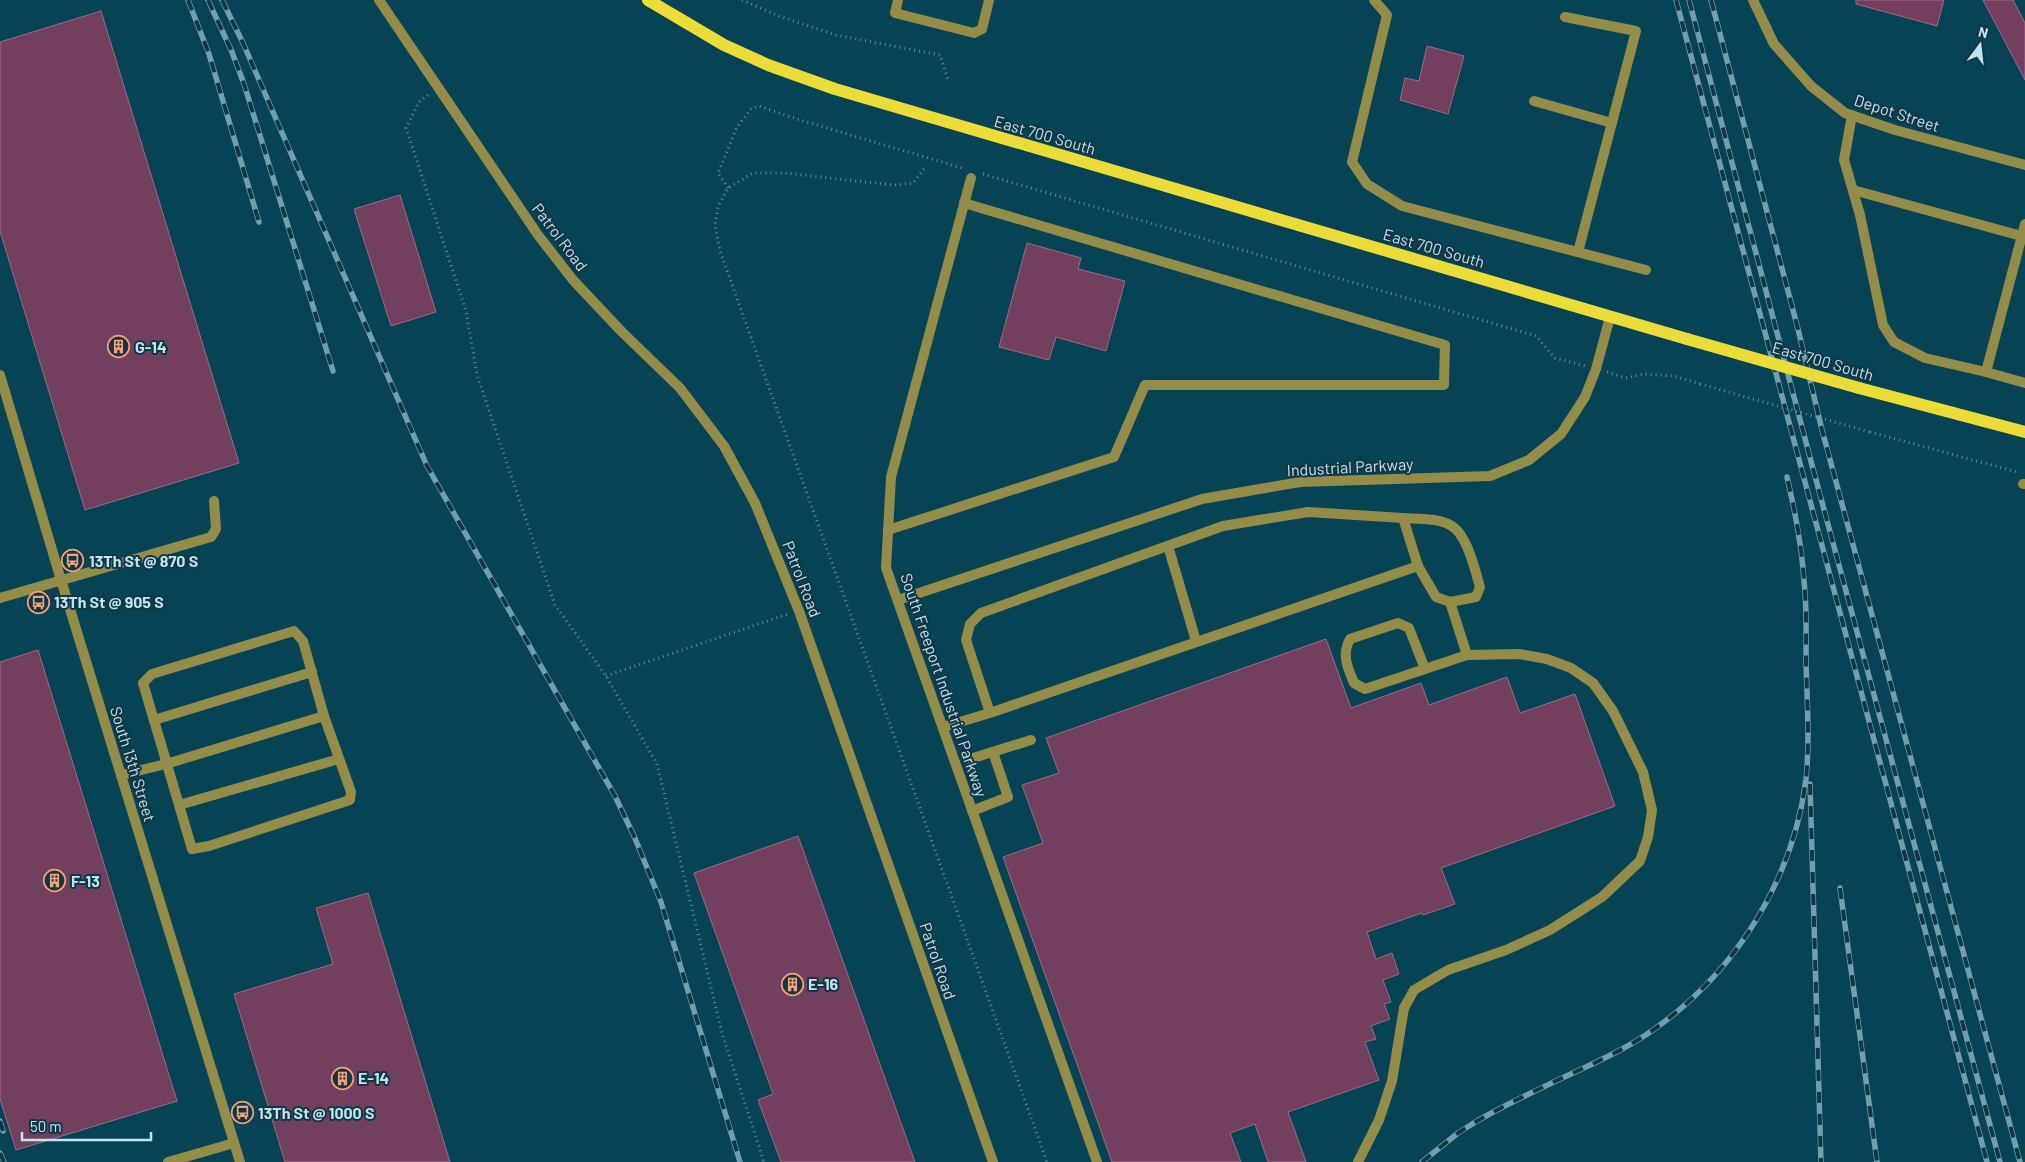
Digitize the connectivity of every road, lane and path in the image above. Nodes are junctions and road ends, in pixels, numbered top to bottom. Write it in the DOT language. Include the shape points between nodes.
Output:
graph roads {
  1 [pos="379,0"];
  2 [pos="648,0"];
  3 [pos="742,0"];
  4 [pos="898,0"];
  5 [pos="990,0"];
  6 [pos="1374,0"];
  7 [pos="1752,0"];
  8 [pos="1565,17"];
  9 [pos="948,80"];
  10 [pos="438,87"];
  11 [pos="1534,101"];
  12 [pos="1852,115"];
  13 [pos="1612,122"];
  14 [pos="2025,165"];
  15 [pos="924,169"];
  16 [pos="971,173"];
  17 [pos="728,188"];
  18 [pos="1853,190"];
  19 [pos="964,203"];
  20 [pos="2025,224"];
  21 [pos="2023,237"];
  22 [pos="1578,252"];
  23 [pos="1646,270"];
  24 [pos="1610,317"];
  25 [pos="1555,358"];
  26 [pos="1986,372"];
  27 [pos="0,375"];
  28 [pos="1626,378"];
  29 [pos="2025,383"];
  30 [pos="2025,432"];
  31 [pos="2024,481"];
  32 [pos="214,501"];
  33 [pos="1403,518"];
  34 [pos="888,530"];
  35 [pos="1168,546"];
  36 [pos="1418,566"];
  37 [pos="61,580"];
  38 [pos="0,598"];
  39 [pos="898,600"];
  40 [pos="1450,602"];
  41 [pos="799,611"];
  42 [pos="1196,641"];
  43 [pos="1467,655"];
  44 [pos="1425,669"];
  45 [pos="312,672"];
  46 [pos="606,676"];
  47 [pos="990,712"];
  48 [pos="324,716"];
  49 [pos="154,720"];
  50 [pos="943,727"];
  51 [pos="1031,740"];
  52 [pos="993,752"];
  53 [pos="339,759"];
  54 [pos="970,760"];
  55 [pos="166,764"];
  56 [pos="121,775"];
  57 [pos="179,805"];
  58 [pos="972,810"];
  59 [pos="234,1143"];
  60 [pos="168,1162"];
  61 [pos="240,1162"];
  62 [pos="764,1162"];
  63 [pos="993,1162"];
  64 [pos="1047,1162"];
  65 [pos="1097,1162"];
  66 [pos="1358,1162"];
  1 -- 10 [label="street, Patrol Road"];
  2 -- 24 [label="main road, East 700 South" via="768,65 835,89"];
  3 -- 9 [label="path" via="836,35 940,55"];
  4 -- 5 [label="street" via="895,13 974,33 982,29"];
  6 -- 22 [label="street" via="1387,15 1352,162 1367,184 1402,206"];
  7 -- 12 [label="street, Depot Street" via="1780,51 1811,86"];
  8 -- 13 [label="street" via="1636,31"];
  10 -- 41 [label="street, Patrol Road" via="538,235 573,280 680,388 724,446 755,503"];
  10 -- 46 [label="path" via="419,102 406,128 466,311 476,375 556,605"];
  11 -- 13 [label="street"];
  12 -- 14 [label="street, Depot Street"];
  12 -- 18 [label="street" via="1844,160"];
  13 -- 22 [label="street"];
  15 -- 17 [label="path" via="912,183 893,185 785,173 753,173"];
  16 -- 17 [label="path" via="759,106 751,109 737,127 718,173"];
  16 -- 19 [label="street, South Freeport Industrial Parkway"];
  16 -- 25 [label="path" via="1536,336"];
  17 -- 64 [label="path" via="718,207 715,225 720,251"];
  18 -- 21 [label="street"];
  18 -- 26 [label="street" via="1883,325 1894,342 1925,358"];
  19 -- 34 [label="street, South Freeport Industrial Parkway" via="891,477"];
  19 -- 34 [label="street" via="1445,345 1444,385 1145,385 1114,458"];
  20 -- 21 [label="street"];
  21 -- 26 [label="street"];
  22 -- 23 [label="street"];
  24 -- 30 [label="main road, East 700 South, bridge"];
  24 -- 39 [label="street, Industrial Parkway" via="1585,397 1561,434 1529,460 1490,476 1300,482 1202,499"];
  26 -- 29 [label="street"];
  27 -- 37 [label="street, South 13th Street"];
  28 -- 31 [label="path, bridge" via="1644,374 1674,376 1870,432"];
  32 -- 37 [label="street" via="216,529 211,537"];
  33 -- 35 [label="street" via="1308,512 1222,526"];
  33 -- 36 [label="street"];
  33 -- 40 [label="street" via="1452,525 1467,544 1480,587 1476,598"];
  34 -- 39 [label="street, South Freeport Industrial Parkway" via="886,568"];
  35 -- 42 [label="street"];
  35 -- 47 [label="street" via="981,612 970,624 966,640"];
  36 -- 40 [label="street" via="1436,597"];
  36 -- 42 [label="street"];
  37 -- 38 [label="street"];
  37 -- 56 [label="street, South 13th Street"];
  39 -- 50 [label="street, South Freeport Industrial Parkway"];
  40 -- 43 [label="street"];
  41 -- 46 [label="path"];
  41 -- 63 [label="street, Patrol Road"];
  42 -- 47 [label="street"];
  43 -- 44 [label="street"];
  43 -- 66 [label="street" via="1518,654 1547,659 1594,682 1613,711 1643,772 1652,810 1648,837 1640,860 1602,897 1550,930 1506,950 1448,970 1414,990 1404,1008 1392,1080 1379,1120"];
  44 -- 44 [label="street" via="1365,689 1354,683 1345,648 1350,639 1398,623 1409,628"];
  45 -- 48 [label="street"];
  45 -- 49 [label="street"];
  45 -- 49 [label="street" via="303,641 294,631 152,674 143,683"];
  46 -- 62 [label="path" via="657,764 722,1033"];
  47 -- 50 [label="street"];
  48 -- 53 [label="street"];
  48 -- 55 [label="street"];
  49 -- 55 [label="street"];
  50 -- 58 [label="street, South Freeport Industrial Parkway"];
  51 -- 52 [label="street"];
  52 -- 54 [label="street"];
  52 -- 58 [label="street" via="1008,797"];
  53 -- 57 [label="street"];
  53 -- 57 [label="street" via="351,792 350,800 209,846 192,848"];
  55 -- 56 [label="street"];
  55 -- 57 [label="street"];
  56 -- 59 [label="street, South 13th Street"];
  58 -- 65 [label="street, South Freeport Industrial Parkway"];
  59 -- 60 [label="street"];
  59 -- 61 [label="street, South 13th Street"];
}
